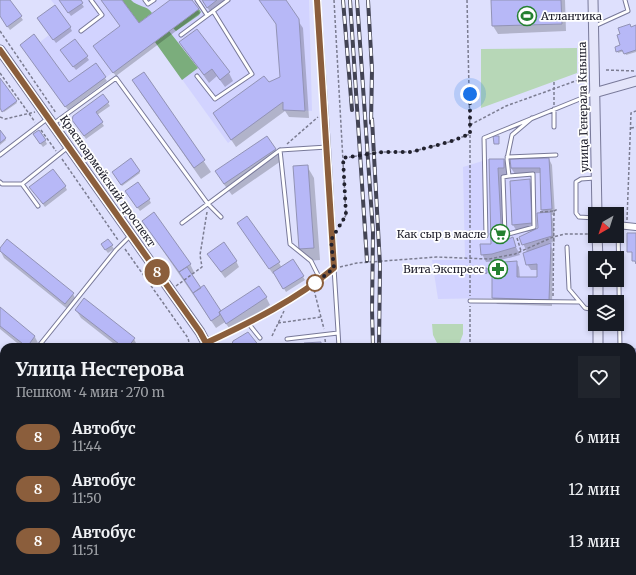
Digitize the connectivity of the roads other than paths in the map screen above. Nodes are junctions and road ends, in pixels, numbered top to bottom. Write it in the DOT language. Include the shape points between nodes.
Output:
graph roads {
  1 [pos="91,0"];
  2 [pos="145,0"];
  3 [pos="154,0"];
  4 [pos="197,0"];
  5 [pos="228,0"];
  6 [pos="317,0"];
  7 [pos="594,0"];
  8 [pos="625,0"];
  9 [pos="213,11"];
  10 [pos="207,15"];
  11 [pos="594,26"];
  12 [pos="81,31"];
  13 [pos="181,34"];
  14 [pos="0,50"];
  15 [pos="197,76"];
  16 [pos="636,81"];
  17 [pos="594,93"];
  18 [pos="554,109"];
  19 [pos="532,118"];
  20 [pos="51,121"];
  21 [pos="554,127"];
  22 [pos="69,147"];
  23 [pos="327,147"];
  24 [pos="280,150"];
  25 [pos="0,155"];
  26 [pos="556,156"];
  27 [pos="507,157"];
  28 [pos="509,176"];
  29 [pos="596,178"];
  30 [pos="0,182"];
  31 [pos="22,184"];
  32 [pos="208,204"];
  33 [pos="38,206"];
  34 [pos="597,207"];
  35 [pos="222,217"];
  36 [pos="588,218"];
  37 [pos="182,223"];
  38 [pos="624,226"];
  39 [pos="636,227"];
  40 [pos="131,235"];
  41 [pos="486,236"];
  42 [pos="618,243"];
  43 [pos="568,247"];
  44 [pos="334,268"];
  45 [pos="320,280"];
  46 [pos="470,301"];
  47 [pos="579,302"];
  48 [pos="588,309"];
  49 [pos="248,324"];
  50 [pos="598,331"];
  51 [pos="338,333"];
  52 [pos="260,338"];
  53 [pos="287,339"];
  54 [pos="41,343"];
  55 [pos="204,343"];
  56 [pos="211,343"];
  57 [pos="339,343"];
  58 [pos="598,343"];
  59 [pos="620,343"];
  1 -- 12 [label="lane" via="102,15"];
  2 -- 3 [label="lane" via="148,4"];
  4 -- 10 [label="lane"];
  5 -- 9 [label="lane"];
  6 -- 23 [label="street"];
  7 -- 11 [label="main road, улица Генерала Кныша"];
  8 -- 11 [label="lane" via="628,11"];
  9 -- 10 [label="lane"];
  9 -- 15 [label="lane" via="252,74 215,99"];
  10 -- 13 [label="lane"];
  11 -- 17 [label="main road, улица Генерала Кныша"];
  14 -- 20 [label="main road, Красноармейский проспект"];
  16 -- 17 [label="main road"];
  17 -- 18 [label="lane"];
  17 -- 29 [label="main road, улица Генерала Кныша"];
  18 -- 19 [label="lane"];
  18 -- 21 [label="lane"];
  19 -- 27 [label="lane" via="512,136"];
  19 -- 41 [label="lane" via="484,138"];
  20 -- 22 [label="main road, Красноармейский проспект"];
  20 -- 25 [label="lane" via="38,126"];
  20 -- 32 [label="lane" via="116,78"];
  22 -- 31 [label="lane"];
  22 -- 40 [label="main road, Красноармейский проспект"];
  23 -- 24 [label="lane"];
  23 -- 44 [label="street"];
  24 -- 32 [label="lane"];
  24 -- 45 [label="lane" via="290,244 311,261"];
  26 -- 27 [label="lane"];
  27 -- 28 [label="lane"];
  28 -- 28 [label="lane" via="503,177 505,236 534,227 533,174"];
  29 -- 34 [label="main road, улица Генерала Кныша"];
  29 -- 36 [label="lane" via="576,182 576,213 580,217"];
  30 -- 31 [label="lane"];
  31 -- 33 [label="lane"];
  32 -- 35 [label="lane"];
  32 -- 37 [label="lane"];
  38 -- 39 [label="street"];
  40 -- 54 [label="lane"];
  40 -- 55 [label="main road, Красноармейский проспект" via="200,332"];
  42 -- 59 [label="lane"];
  43 -- 47 [label="lane" via="569,289"];
  44 -- 45 [label="street"];
  44 -- 51 [label="lane"];
  45 -- 49 [label="street"];
  46 -- 47 [label="lane"];
  47 -- 48 [label="lane"];
  49 -- 52 [label="lane"];
  49 -- 56 [label="street"];
  50 -- 58 [label="main road"];
  51 -- 53 [label="lane"];
  51 -- 57 [label="lane"];
}
